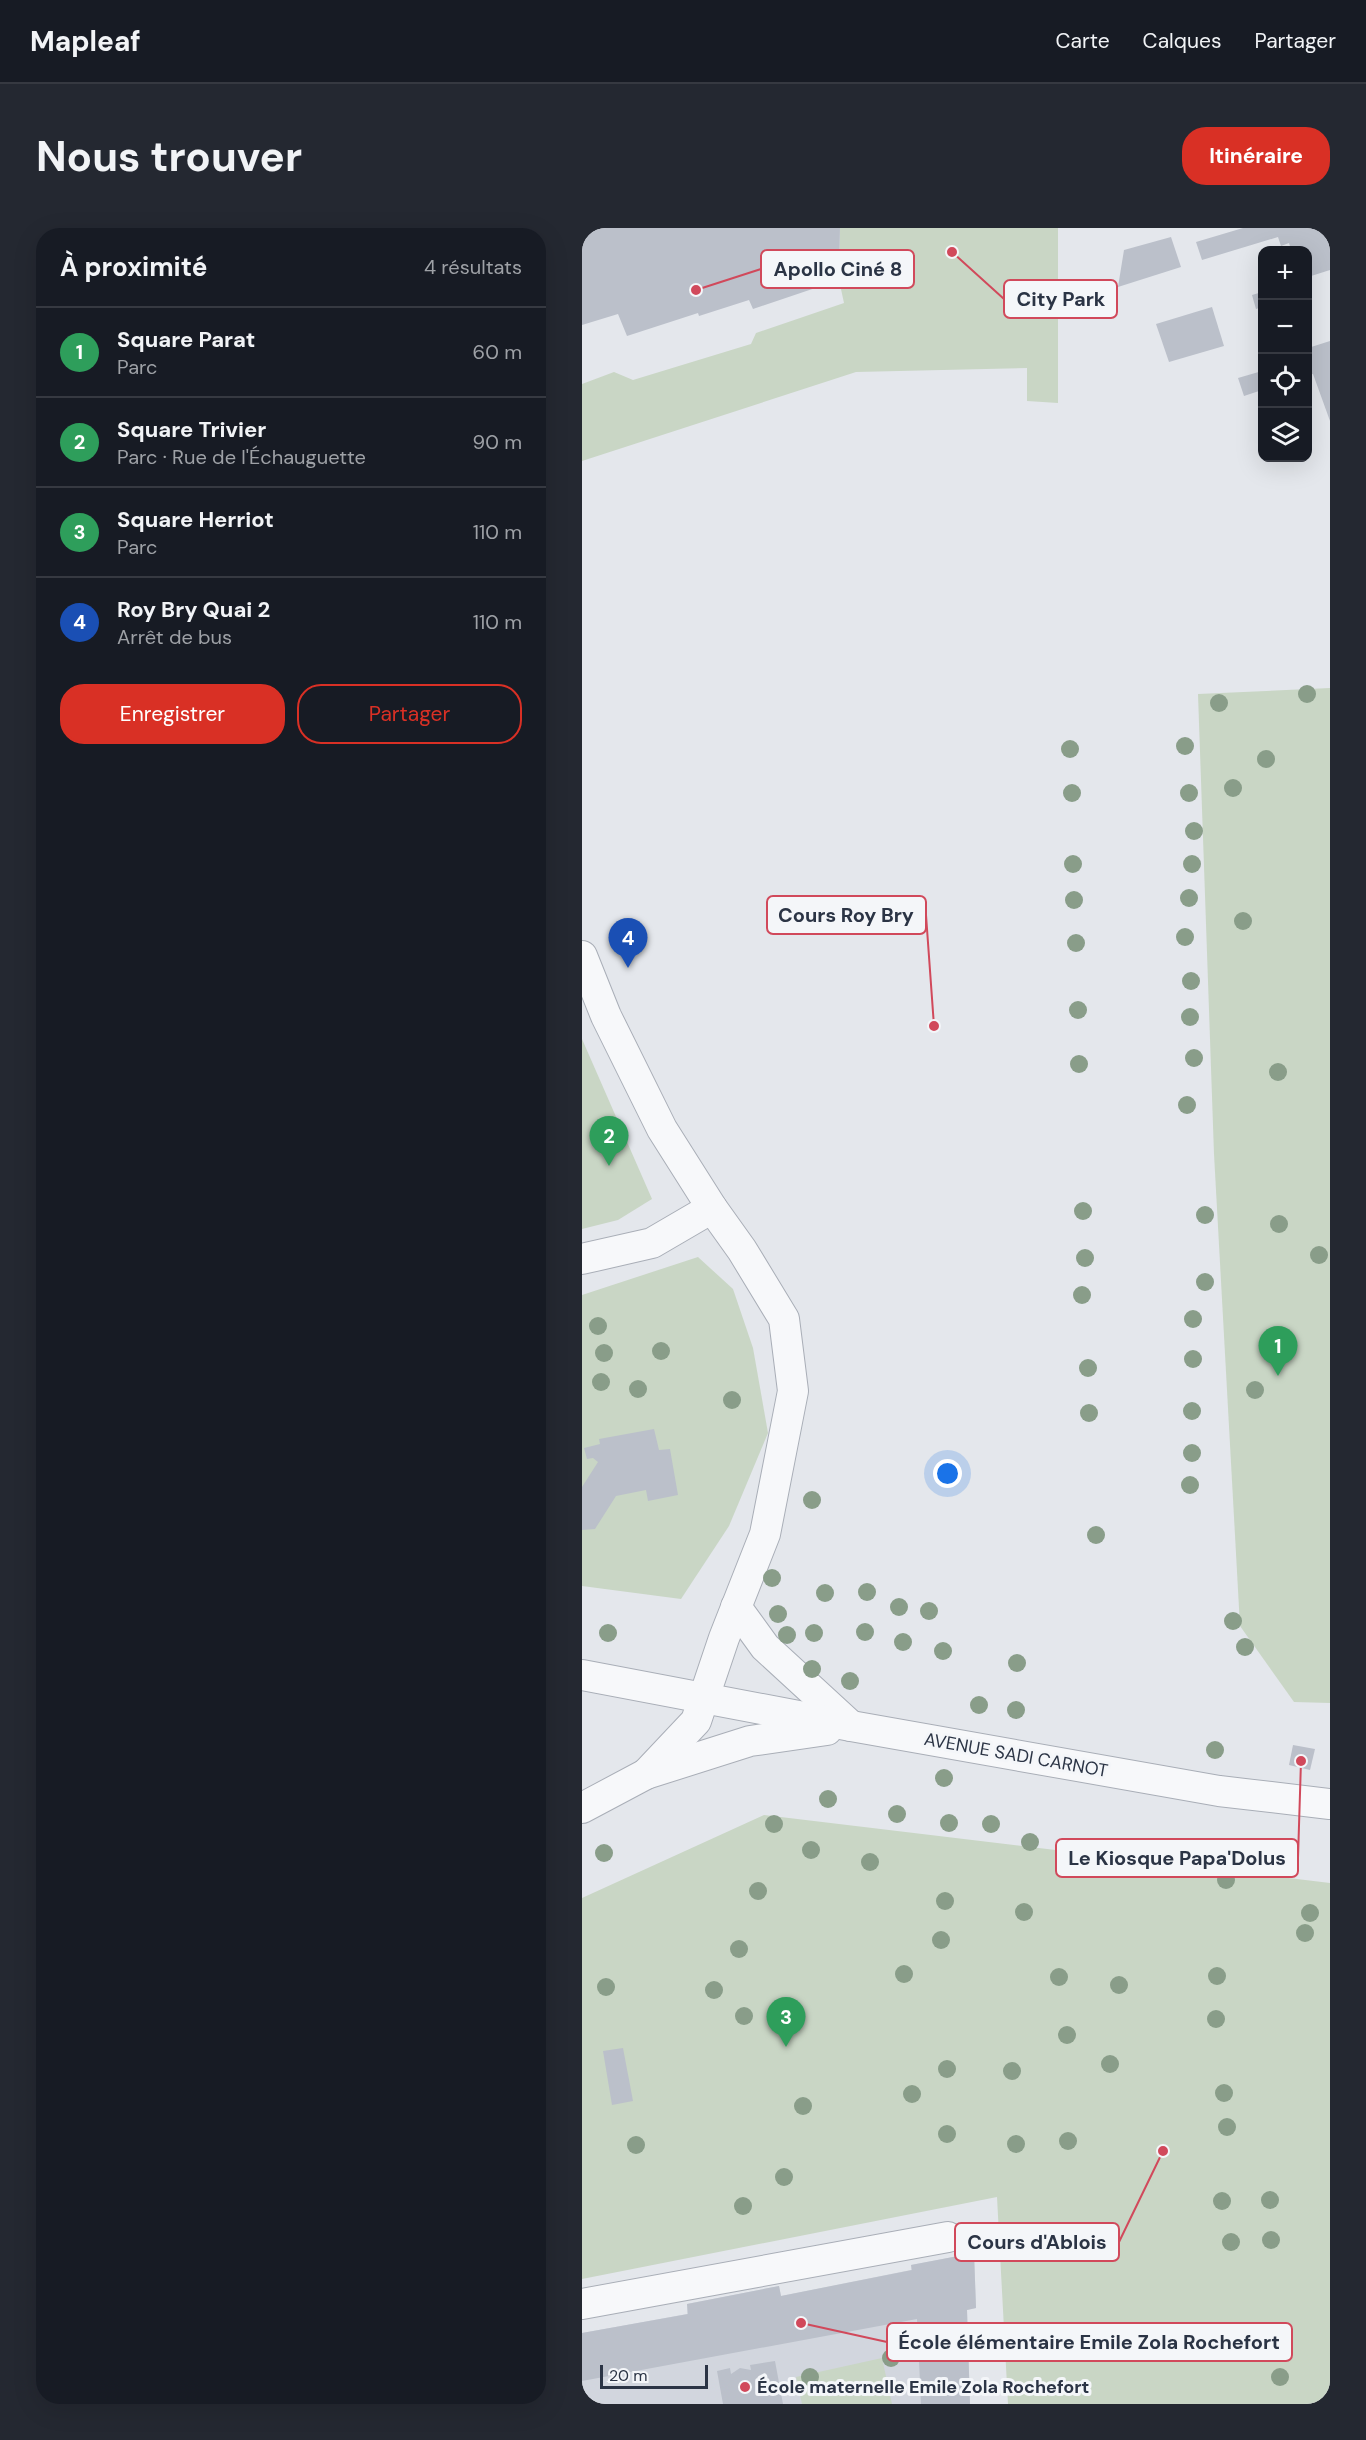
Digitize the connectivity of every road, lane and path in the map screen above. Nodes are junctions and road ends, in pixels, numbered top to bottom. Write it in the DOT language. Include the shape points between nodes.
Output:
graph roads {
  1 [pos="582,956"];
  2 [pos="712,1208"];
  3 [pos="582,1259"];
  4 [pos="736,1607"];
  5 [pos="582,1675"];
  6 [pos="702,1699"];
  7 [pos="851,1726"];
  8 [pos="646,1774"];
  9 [pos="1330,1804"];
  10 [pos="582,1808"];
  11 [pos="948,2237"];
  12 [pos="582,2304"];
  1 -- 2 [label="street" via="606,1016 662,1129"];
  2 -- 3 [label="street" via="652,1243"];
  2 -- 4 [label="street" via="784,1319 793,1391 765,1534"];
  4 -- 6 [label="street"];
  4 -- 7 [label="street" via="765,1647"];
  5 -- 6 [label="street, AVENUE SADI CARNOT"];
  6 -- 7 [label="street, AVENUE SADI CARNOT"];
  6 -- 8 [label="street" via="696,1721"];
  7 -- 8 [label="street" via="750,1741"];
  7 -- 9 [label="street, AVENUE SADI CARNOT" via="1241,1795"];
  8 -- 10 [label="street"];
  11 -- 12 [label="street"];
}
